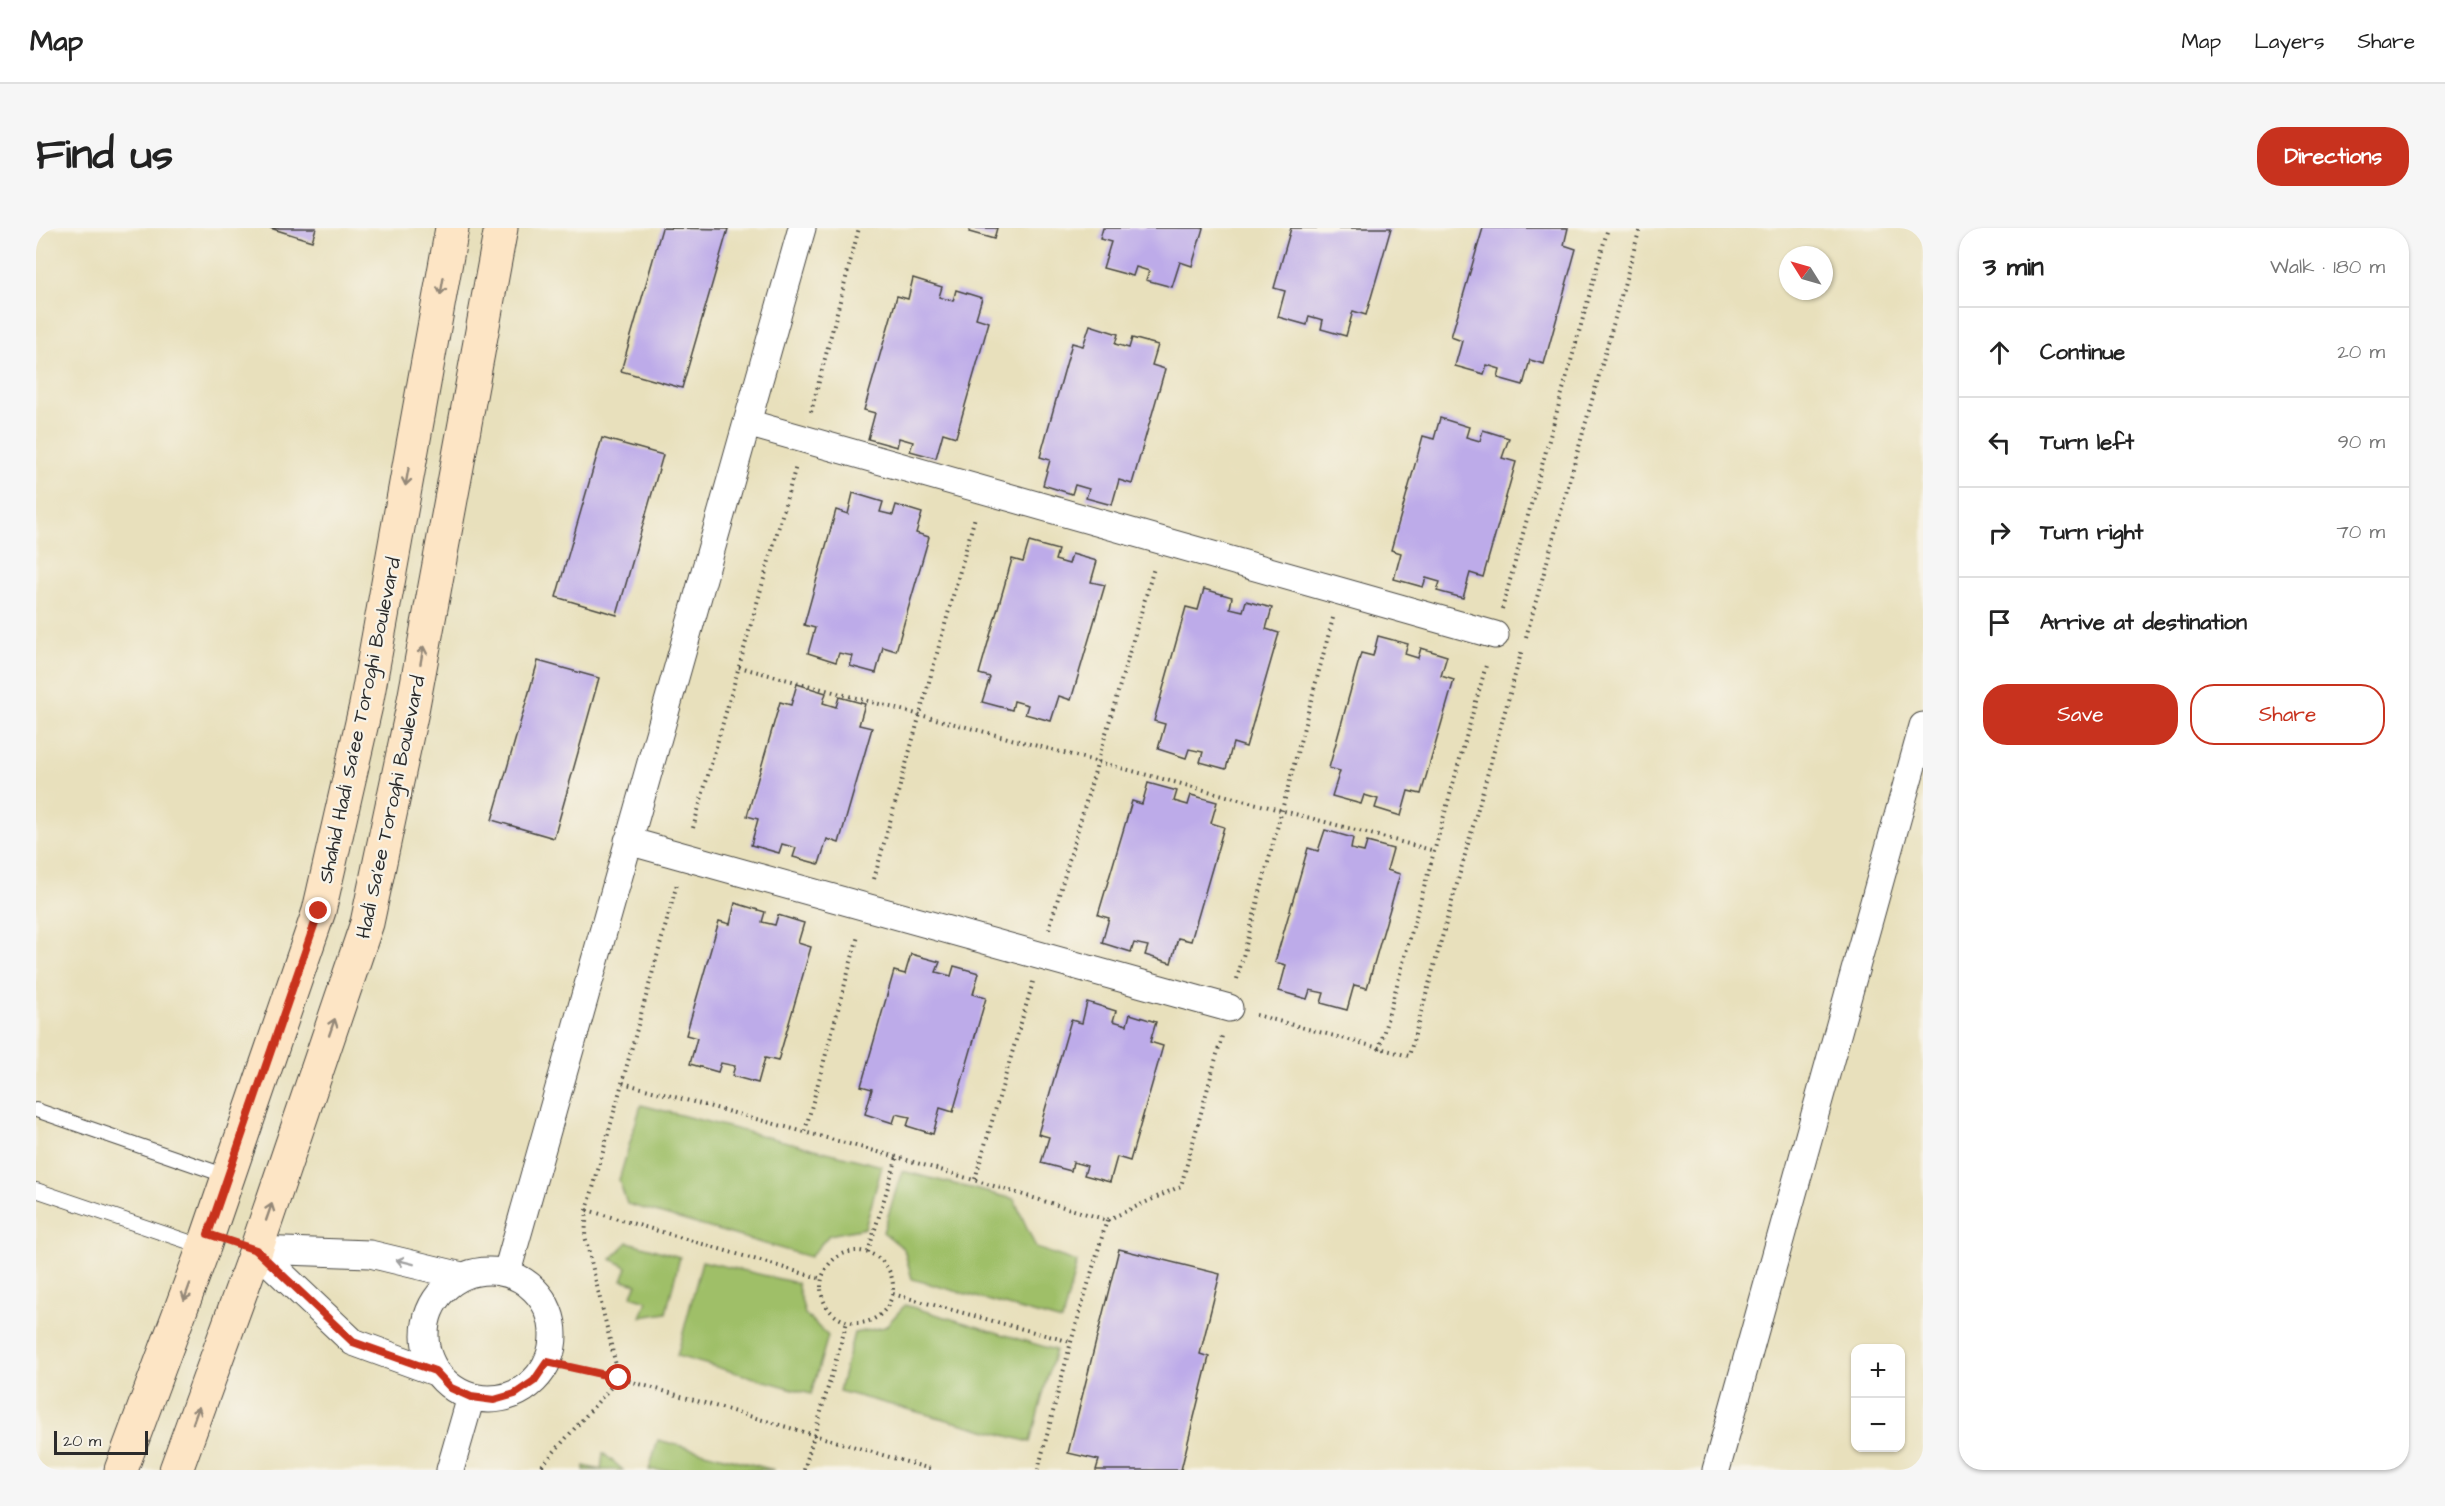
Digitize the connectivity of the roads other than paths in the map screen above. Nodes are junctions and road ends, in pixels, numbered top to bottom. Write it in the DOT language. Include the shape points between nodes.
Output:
graph roads {
  1 [pos="452,228"];
  2 [pos="501,228"];
  3 [pos="802,228"];
  4 [pos="747,423"];
  5 [pos="1494,635"];
  6 [pos="1923,726"];
  7 [pos="628,841"];
  8 [pos="1229,1008"];
  9 [pos="36,1110"];
  10 [pos="227,1176"];
  11 [pos="36,1190"];
  12 [pos="206,1241"];
  13 [pos="256,1250"];
  14 [pos="507,1272"];
  15 [pos="462,1276"];
  16 [pos="435,1371"];
  17 [pos="471,1397"];
  18 [pos="120,1470"];
  19 [pos="176,1470"];
  20 [pos="450,1470"];
  21 [pos="1716,1470"];
  1 -- 10 [label="street, Shahid Hadi Sa'ee Toroghi Boulevard, one-way" via="366,705 319,911"];
  13 -- 2 [label="street, Hadi Sa'ee Toroghi Boulevard, one-way" via="367,923 412,711"];
  3 -- 4 [label="street"];
  4 -- 5 [label="street"];
  4 -- 7 [label="street"];
  6 -- 21 [label="street"];
  7 -- 8 [label="street"];
  7 -- 14 [label="street"];
  9 -- 10 [label="lane"];
  10 -- 12 [label="street, Shahid Hadi Sa'ee Toroghi Boulevard"];
  11 -- 12 [label="lane"];
  12 -- 13 [label="street"];
  12 -- 18 [label="street, Shahid Hadi Sa'ee Toroghi Boulevard, one-way"];
  15 -- 13 [label="street, one-way" via="370,1254"];
  13 -- 16 [label="street" via="353,1342"];
  19 -- 13 [label="street, Hadi Sa'ee Toroghi Boulevard, one-way"];
  14 -- 15 [label="street" via="484,1270"];
  14 -- 17 [label="street" via="527,1282 542,1298 551,1318 553,1341 547,1362 534,1381 515,1394 494,1400"];
  15 -- 16 [label="street" via="443,1289 430,1307 424,1329 426,1351"];
  16 -- 17 [label="street" via="451,1388"];
  17 -- 20 [label="street"];
}
